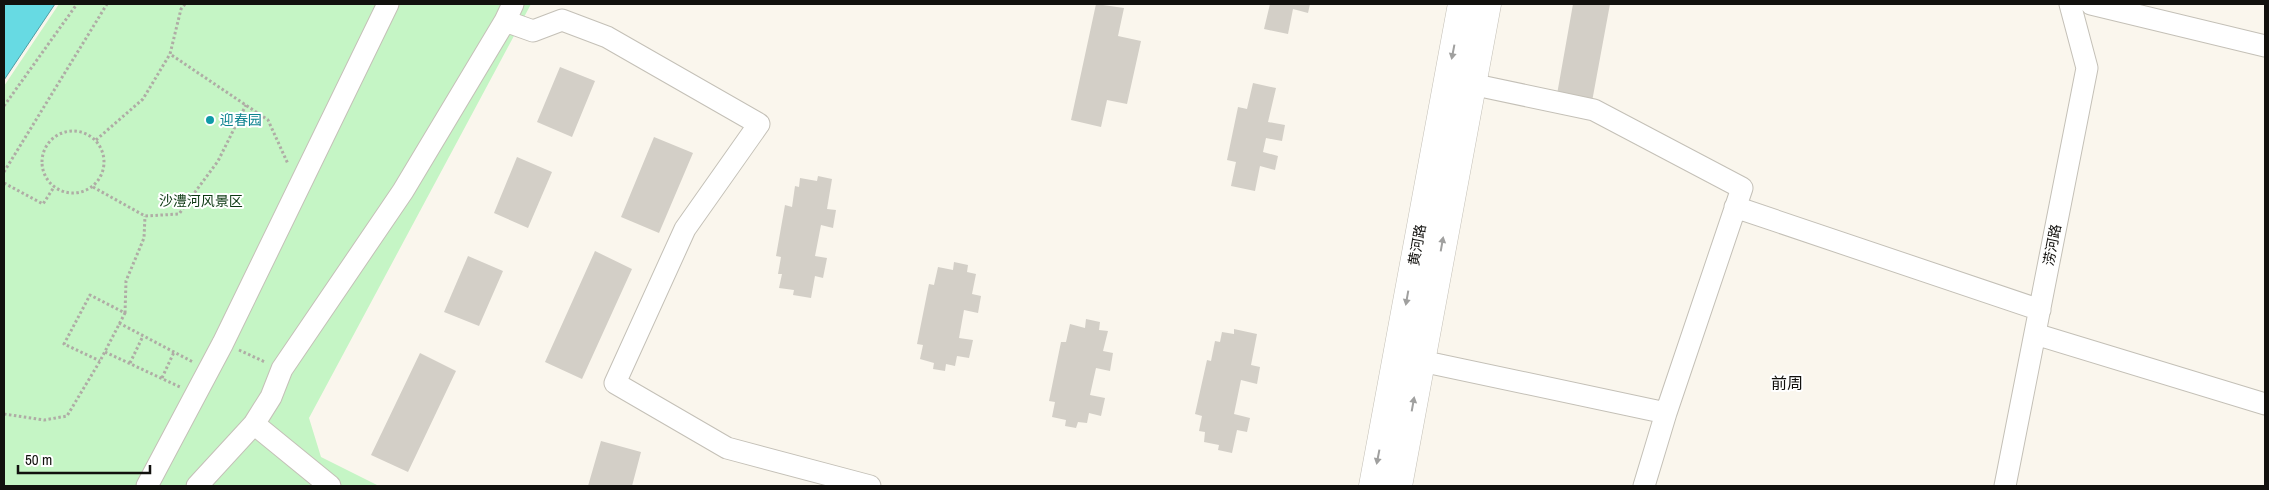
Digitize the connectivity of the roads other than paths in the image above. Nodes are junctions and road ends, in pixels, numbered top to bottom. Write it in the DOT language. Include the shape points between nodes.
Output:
graph roads {
  1 [pos="388,4"];
  2 [pos="1462,4"];
  3 [pos="1487,4"];
  4 [pos="2070,4"];
  5 [pos="2091,4"];
  6 [pos="561,12"];
  7 [pos="509,13"];
  8 [pos="2265,46"];
  9 [pos="1471,84"];
  10 [pos="1736,207"];
  11 [pos="2040,310"];
  12 [pos="2035,334"];
  13 [pos="1409,358"];
  14 [pos="2265,404"];
  15 [pos="1666,413"];
  16 [pos="254,424"];
  17 [pos="147,486"];
  18 [pos="197,486"];
  19 [pos="330,486"];
  20 [pos="870,486"];
  21 [pos="1373,486"];
  22 [pos="1398,486"];
  23 [pos="1644,486"];
  24 [pos="2005,486"];
  1 -- 17 [label="street" via="223,343"];
  2 -- 13 [label="main road, 黄河路, one-way"];
  3 -- 9 [label="main road, 黄河路"];
  4 -- 11 [label="street, 涝河路" via="2087,68"];
  5 -- 8 [label="street"];
  6 -- 7 [label="street" via="533,31"];
  6 -- 20 [label="street" via="759,124 685,229 615,383 727,448"];
  7 -- 16 [label="street" via="403,190 282,370"];
  9 -- 10 [label="street" via="1594,110 1742,188"];
  13 -- 9 [label="main road, 黄河路, one-way"];
  10 -- 11 [label="street"];
  10 -- 15 [label="street"];
  11 -- 12 [label="street, 涝河路"];
  12 -- 14 [label="street"];
  12 -- 24 [label="street, 涝河路"];
  13 -- 15 [label="street"];
  13 -- 21 [label="main road, 黄河路, one-way"];
  22 -- 13 [label="main road, 黄河路, one-way"];
  15 -- 23 [label="street"];
  16 -- 18 [label="street"];
  16 -- 19 [label="street"];
}
